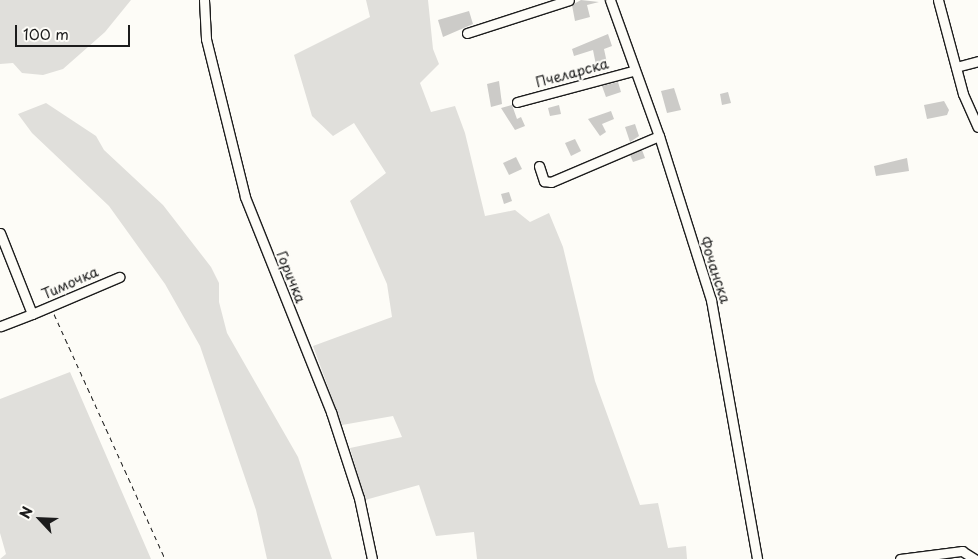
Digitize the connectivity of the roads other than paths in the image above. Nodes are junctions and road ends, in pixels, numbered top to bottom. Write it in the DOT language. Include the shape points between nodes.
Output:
graph roads {
  1 [pos="204,0"];
  2 [pos="569,0"];
  3 [pos="610,0"];
  4 [pos="950,0"];
  5 [pos="939,1"];
  6 [pos="467,33"];
  7 [pos="978,61"];
  8 [pos="956,67"];
  9 [pos="634,71"];
  10 [pos="517,102"];
  11 [pos="978,127"];
  12 [pos="659,136"];
  13 [pos="538,166"];
  14 [pos="0,233"];
  15 [pos="119,276"];
  16 [pos="32,314"];
  17 [pos="0,326"];
  18 [pos="372,559"];
  19 [pos="757,559"];
  20 [pos="900,559"];
  21 [pos="975,559"];
  1 -- 18 [label="street, Горичка" via="206,39 245,197 334,420 359,498"];
  2 -- 6 [label="street"];
  3 -- 9 [label="street, Фочанска"];
  4 -- 5 [label="street"];
  5 -- 8 [label="street"];
  7 -- 8 [label="street"];
  8 -- 11 [label="street"];
  9 -- 10 [label="street, Пчеларска"];
  9 -- 12 [label="street, Фочанска"];
  12 -- 13 [label="street" via="550,182 544,181"];
  12 -- 19 [label="street, Фочанска" via="718,326 730,413"];
  14 -- 16 [label="street, Тимочка"];
  15 -- 16 [label="street, Тимочка"];
  16 -- 17 [label="street, Тимочка"];
  20 -- 21 [label="street" via="962,550"];
}
